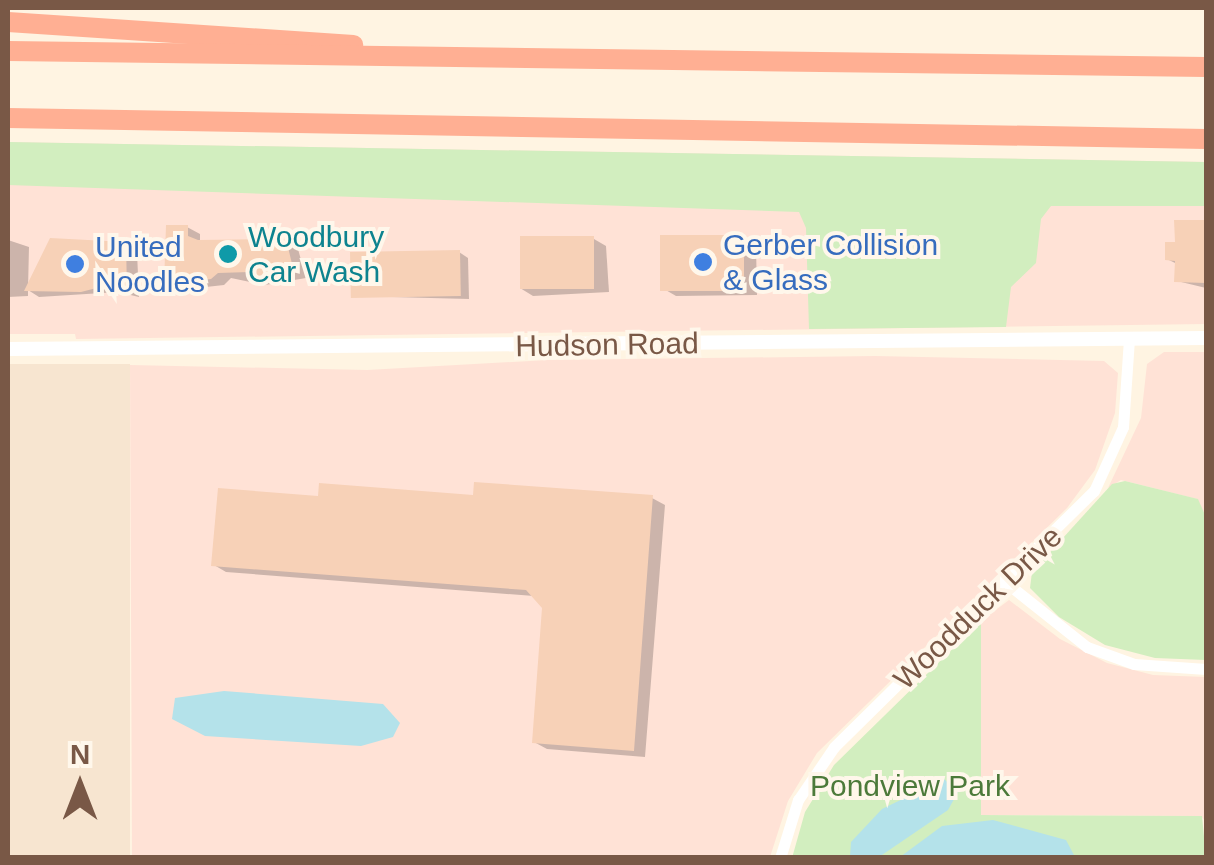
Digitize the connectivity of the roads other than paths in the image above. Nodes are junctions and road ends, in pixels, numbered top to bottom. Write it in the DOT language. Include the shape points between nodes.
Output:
graph roads {
  1 [pos="8,22"];
  2 [pos="8,51"];
  3 [pos="429,56"];
  4 [pos="1206,66"];
  5 [pos="8,118"];
  6 [pos="1206,140"];
  7 [pos="1206,338"];
  8 [pos="1129,340"];
  9 [pos="8,350"];
  10 [pos="1004,580"];
  11 [pos="1206,669"];
  12 [pos="780,858"];
  1 -- 3 [label="highway" via="304,37"];
  2 -- 3 [label="highway"];
  3 -- 4 [label="highway"];
  5 -- 6 [label="highway"];
  7 -- 8 [label="street, Hudson Road"];
  8 -- 9 [label="street, Hudson Road"];
  8 -- 10 [label="street, Woodduck Drive" via="1128,396 1110,462 1072,519"];
  10 -- 11 [label="street" via="1087,646 1134,664"];
  10 -- 12 [label="street, Woodduck Drive" via="834,747 798,800"];
}
